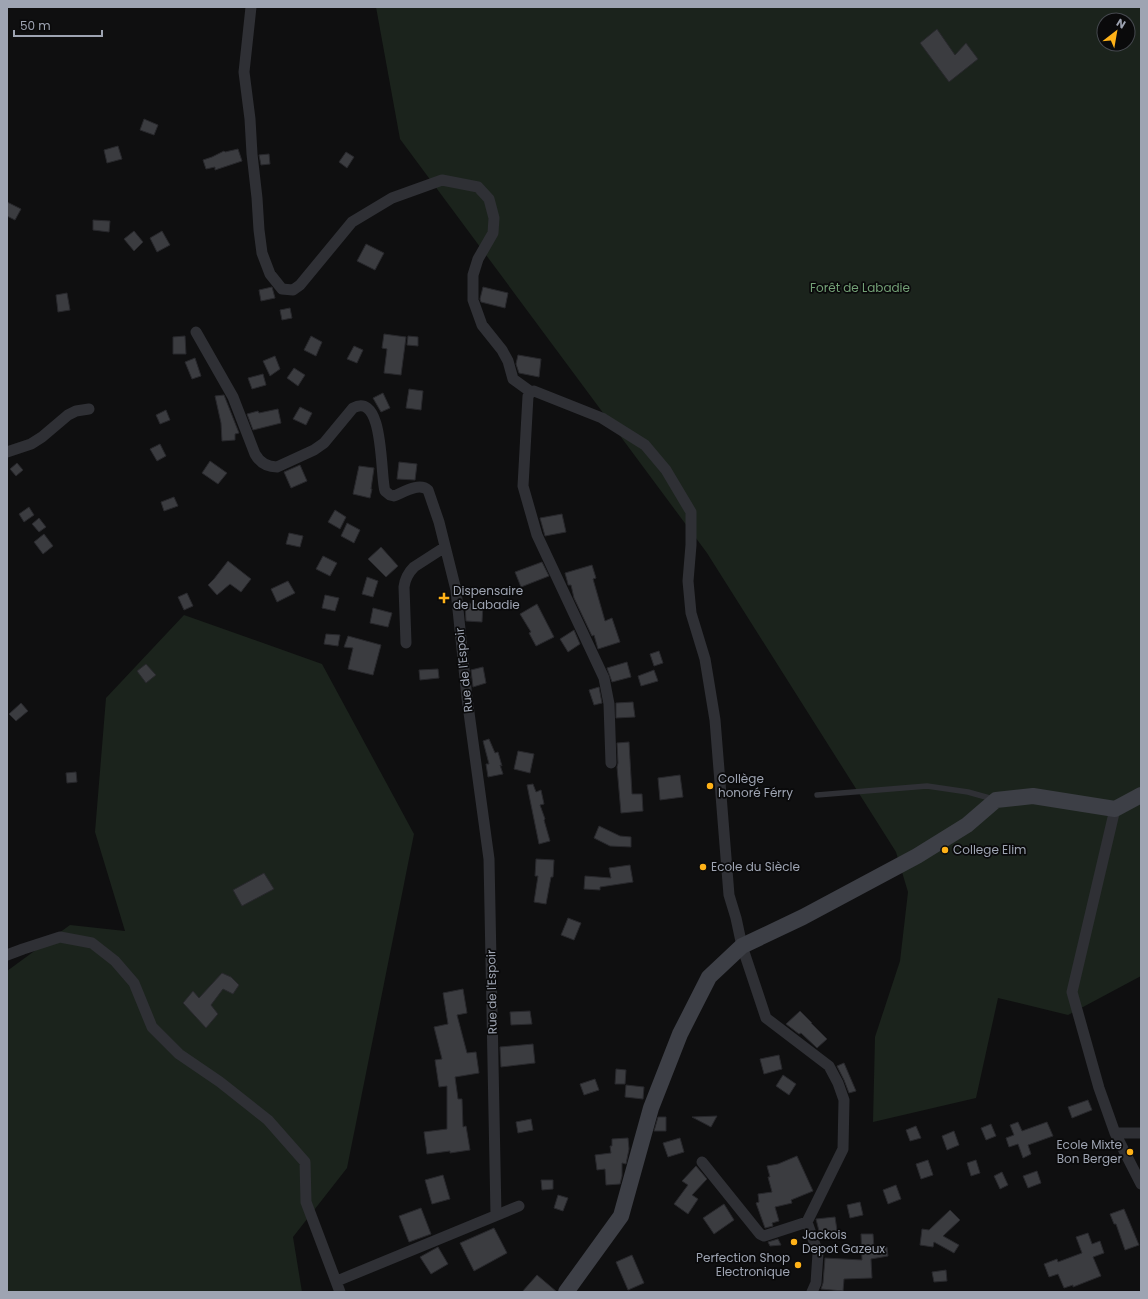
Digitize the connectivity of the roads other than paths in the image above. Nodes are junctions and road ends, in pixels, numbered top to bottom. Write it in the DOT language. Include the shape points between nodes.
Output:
graph roads {
  1 [pos="251,7"];
  2 [pos="196,332"];
  3 [pos="531,392"];
  4 [pos="89,409"];
  5 [pos="7,452"];
  6 [pos="445,547"];
  7 [pos="406,643"];
  8 [pos="611,763"];
  9 [pos="817,795"];
  10 [pos="1141,795"];
  11 [pos="996,800"];
  12 [pos="1115,809"];
  13 [pos="742,946"];
  14 [pos="7,955"];
  15 [pos="1115,1133"];
  16 [pos="1141,1133"];
  17 [pos="702,1162"];
  18 [pos="1141,1184"];
  19 [pos="519,1206"];
  20 [pos="496,1215"];
  21 [pos="807,1222"];
  22 [pos="336,1281"];
  23 [pos="340,1292"];
  24 [pos="566,1292"];
  25 [pos="812,1292"];
  1 -- 3 [label="street" via="244,72 259,230 262,253 270,274 282,289 293,290 300,285 352,222 392,198 442,180 478,187 489,199 494,218 493,232 478,259 473,275 472,300 482,325 508,361 513,379"];
  2 -- 6 [label="street, Rue de l'Espoir" via="228,386 258,461 278,468 314,450 324,443 353,408 363,406 374,415 379,435 385,491 394,496 418,486 428,490"];
  3 -- 8 [label="street" via="528,396 523,486 537,535 604,678 609,704"];
  3 -- 13 [label="street" via="538,391 602,418 645,445 666,470 691,512 688,581 691,613 705,659 715,720 729,895"];
  4 -- 5 [label="street" via="72,413 31,444"];
  6 -- 7 [label="street" via="414,567 405,581"];
  6 -- 20 [label="street, Rue de l'Espoir" via="456,590 467,698 489,859"];
  9 -- 11 [label="lane" via="926,786 968,792"];
  10 -- 12 [label="street"];
  11 -- 12 [label="street" via="1033,796"];
  11 -- 13 [label="street" via="967,826 917,856 803,917"];
  12 -- 15 [label="street" via="1072,992 1099,1088"];
  13 -- 21 [label="street" via="766,1018 829,1066 844,1100 843,1149"];
  13 -- 24 [label="street" via="709,977 680,1034 651,1108 621,1216"];
  14 -- 22 [label="street" via="60,937 92,943 115,961 134,983 152,1027 179,1054 268,1120 305,1162 306,1202"];
  15 -- 16 [label="street"];
  15 -- 18 [label="street"];
  17 -- 21 [label="street" via="760,1234 764,1236"];
  19 -- 20 [label="street"];
  20 -- 22 [label="street"];
  21 -- 25 [label="street" via="818,1253 816,1283"];
  22 -- 23 [label="street"];
}
